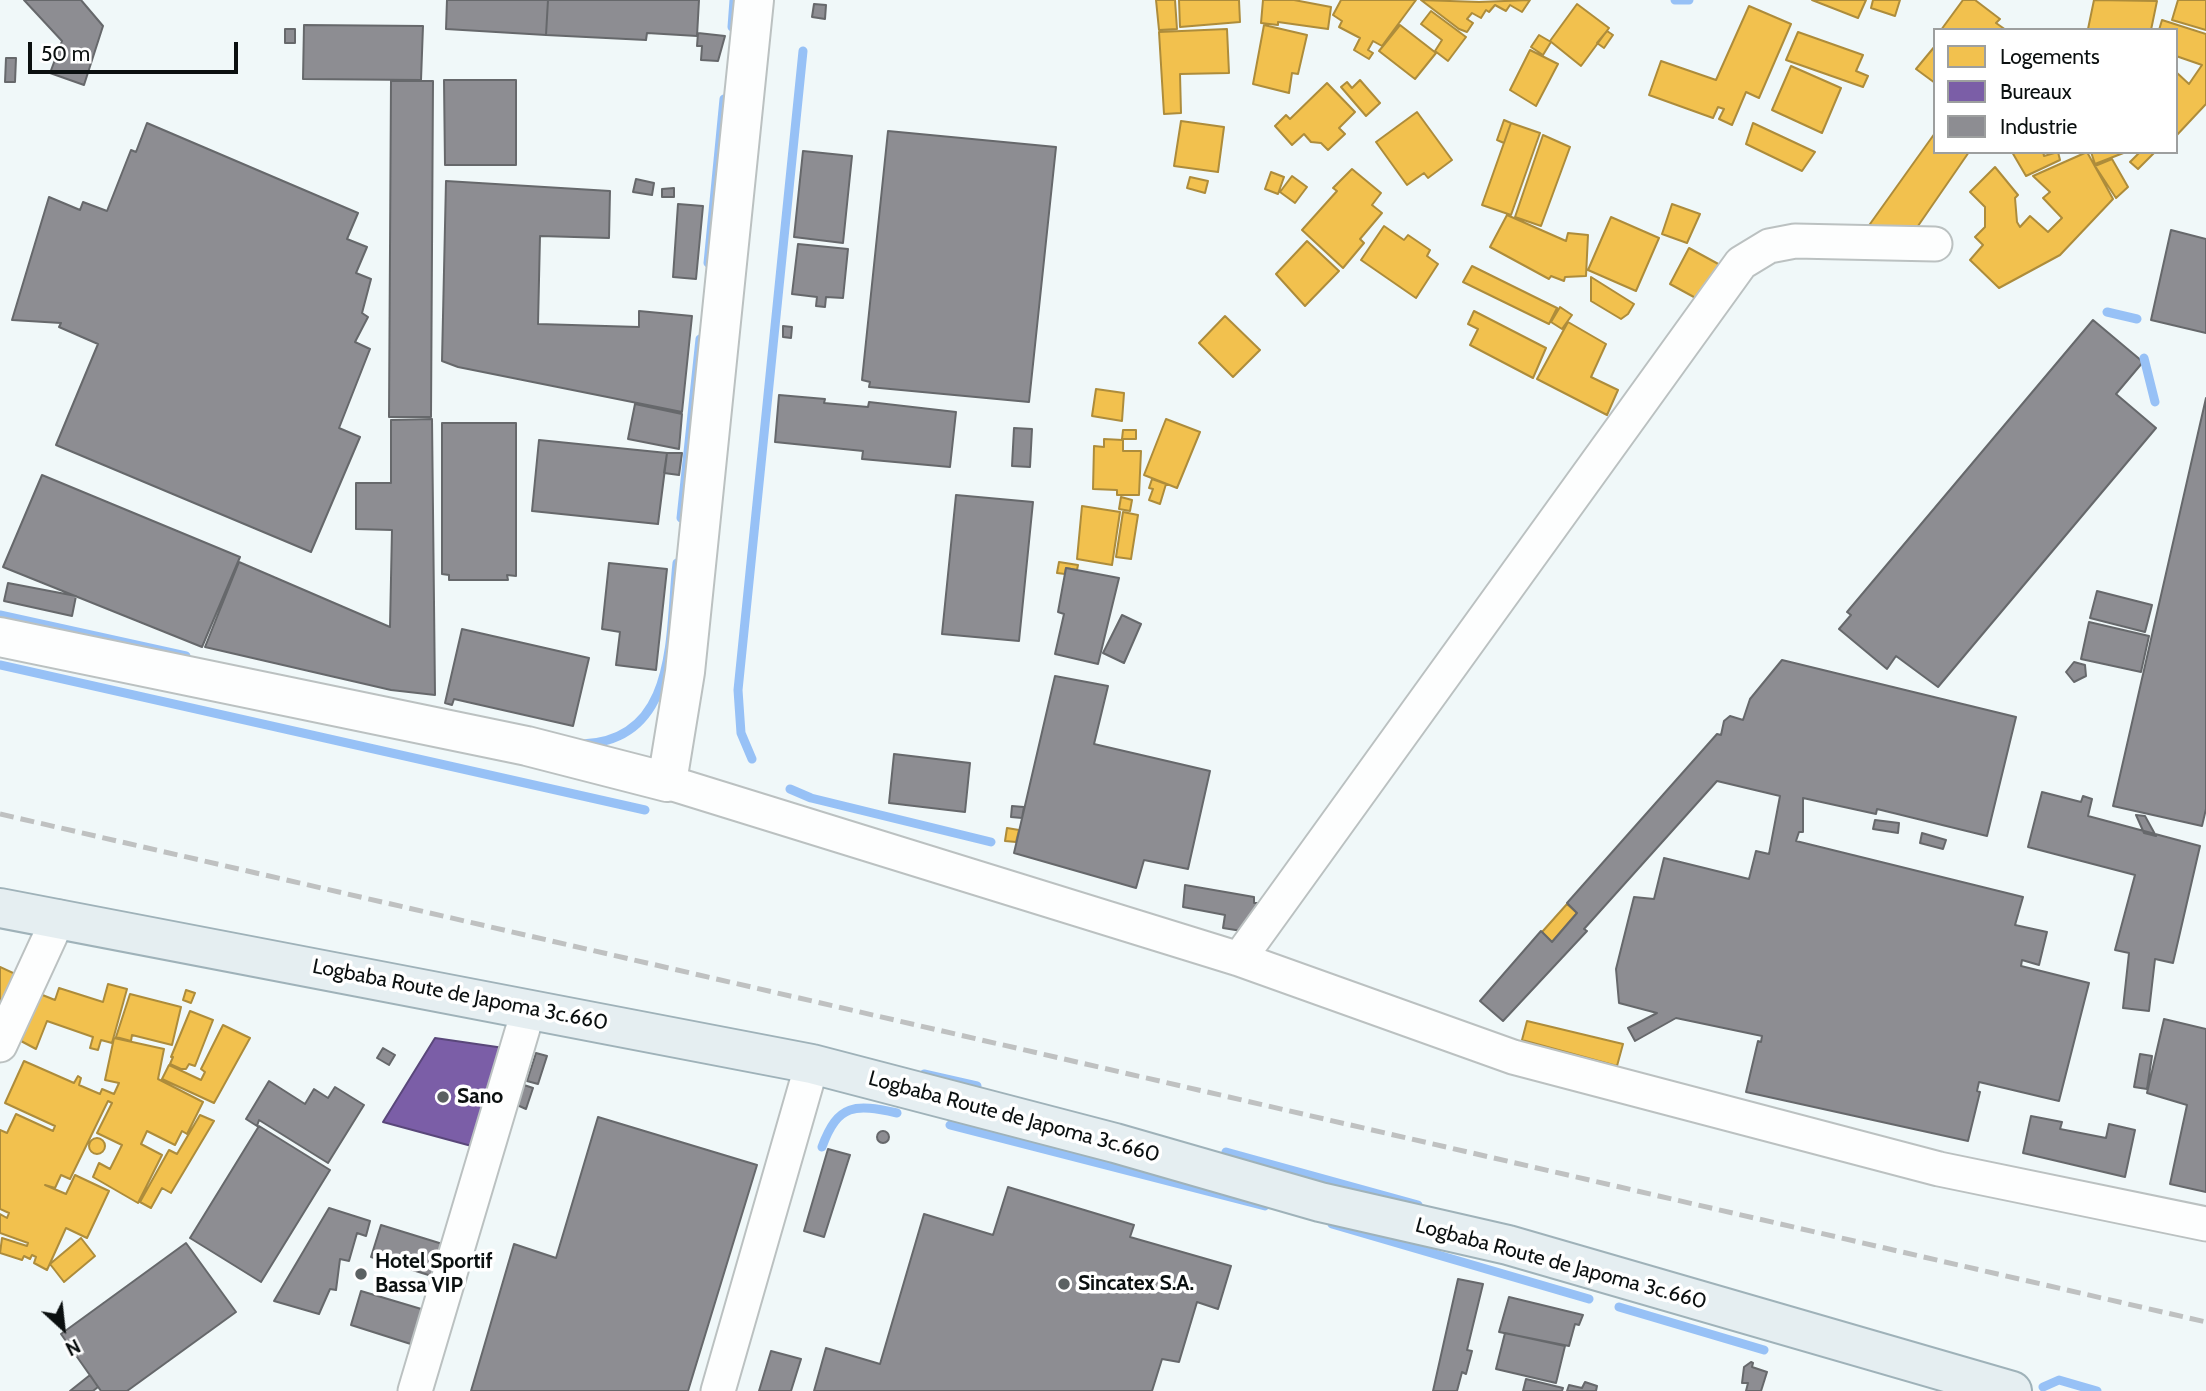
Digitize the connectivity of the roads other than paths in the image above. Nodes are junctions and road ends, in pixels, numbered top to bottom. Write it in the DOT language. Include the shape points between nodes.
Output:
graph roads {
  1 [pos="754,0"];
  2 [pos="1935,244"];
  3 [pos="0,637"];
  4 [pos="667,782"];
  5 [pos="0,908"];
  6 [pos="59,918"];
  7 [pos="1239,959"];
  8 [pos="529,1008"];
  9 [pos="0,1045"];
  10 [pos="812,1063"];
  11 [pos="2206,1224"];
  12 [pos="415,1391"];
  13 [pos="718,1391"];
  14 [pos="2012,1391"];
  1 -- 4 [label="street" via="685,672"];
  2 -- 7 [label="street" via="1796,241 1769,246 1741,263"];
  3 -- 4 [label="street" via="527,746"];
  4 -- 7 [label="street"];
  5 -- 6 [label="main road, Logbaba Route de Japoma 3c.660"];
  6 -- 8 [label="main road, Logbaba Route de Japoma 3c.660"];
  6 -- 9 [label="street"];
  7 -- 11 [label="street" via="1513,1058 1939,1169"];
  8 -- 10 [label="main road, Logbaba Route de Japoma 3c.660"];
  8 -- 12 [label="street"];
  10 -- 13 [label="street"];
  10 -- 14 [label="main road, Logbaba Route de Japoma 3c.660" via="1320,1202 1508,1245"];
}
